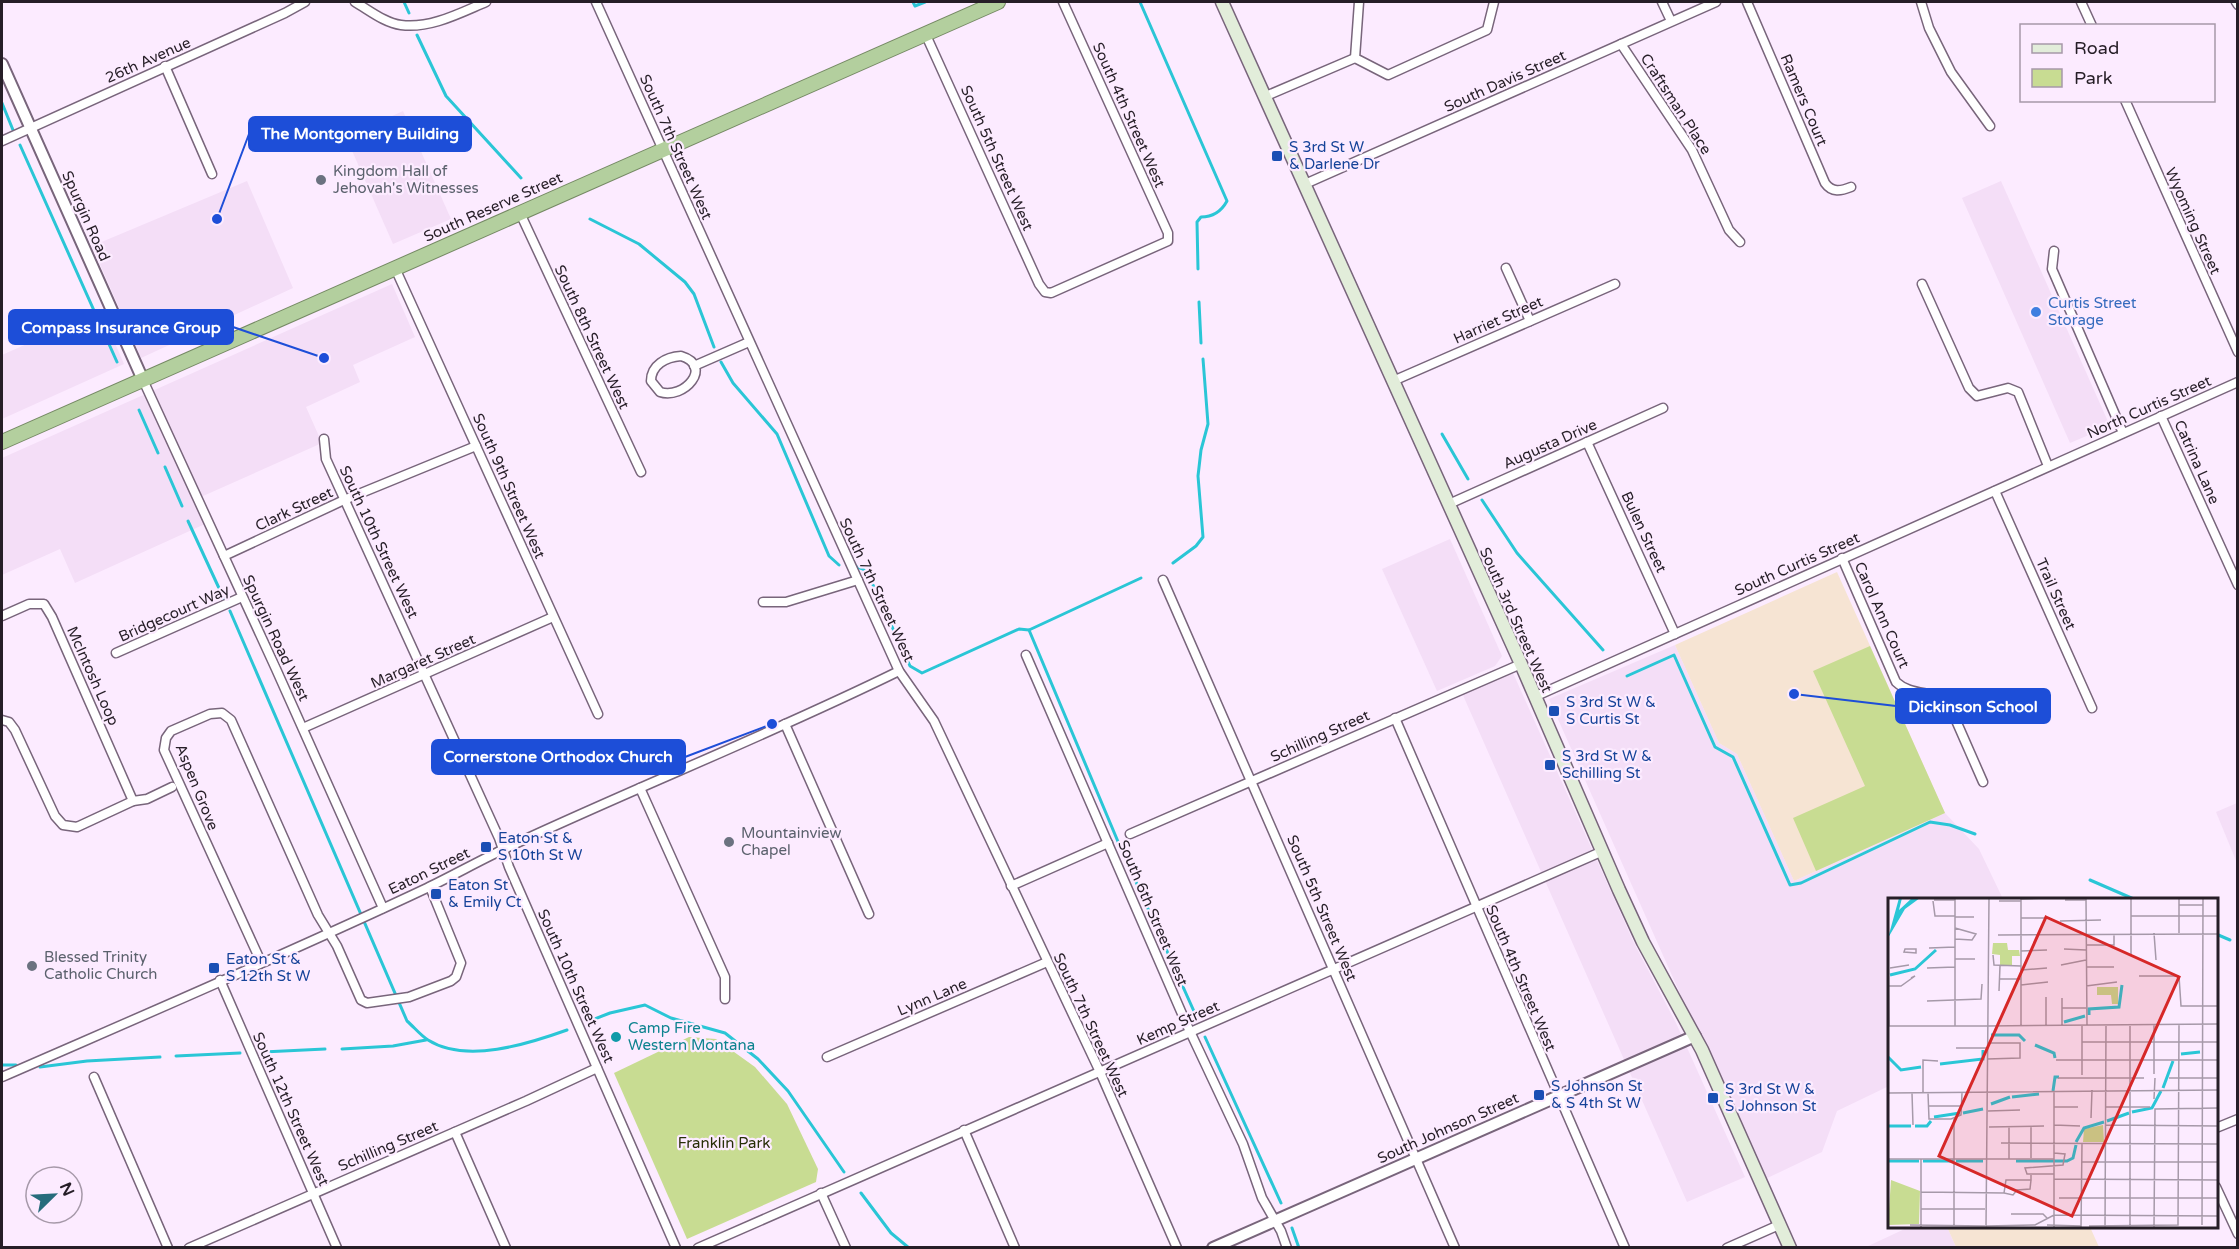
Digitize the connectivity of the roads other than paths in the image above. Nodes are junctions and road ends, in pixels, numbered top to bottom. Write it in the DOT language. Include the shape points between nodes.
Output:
graph roads {
  1 [pos="305,2"];
  2 [pos="355,2"];
  3 [pos="486,2"];
  4 [pos="596,2"];
  5 [pos="998,2"];
  6 [pos="1063,2"];
  7 [pos="1222,2"];
  8 [pos="1359,2"];
  9 [pos="1494,2"];
  10 [pos="1662,2"];
  11 [pos="1716,2"];
  12 [pos="1747,2"];
  13 [pos="1921,2"];
  14 [pos="2081,2"];
  15 [pos="472,4"];
  16 [pos="1671,21"];
  17 [pos="2091,24"];
  18 [pos="926,33"];
  19 [pos="1621,44"];
  20 [pos="1355,58"];
  21 [pos="2,64"];
  22 [pos="165,66"];
  23 [pos="1266,96"];
  24 [pos="2126,102"];
  25 [pos="1990,126"];
  26 [pos="31,128"];
  27 [pos="2,141"];
  28 [pos="662,150"];
  29 [pos="212,174"];
  30 [pos="1305,184"];
  31 [pos="1851,187"];
  32 [pos="520,213"];
  33 [pos="1740,242"];
  34 [pos="2054,250"];
  35 [pos="395,268"];
  36 [pos="1506,268"];
  37 [pos="1615,284"];
  38 [pos="1922,284"];
  39 [pos="1045,292"];
  40 [pos="1530,321"];
  41 [pos="749,342"];
  42 [pos="2238,352"];
  43 [pos="694,366"];
  44 [pos="143,380"];
  45 [pos="1393,381"];
  46 [pos="2238,382"];
  47 [pos="1663,408"];
  48 [pos="2161,416"];
  49 [pos="2123,433"];
  50 [pos="324,439"];
  51 [pos="2,442"];
  52 [pos="1587,442"];
  53 [pos="476,446"];
  54 [pos="2071,456"];
  55 [pos="2048,466"];
  56 [pos="641,472"];
  57 [pos="1995,490"];
  58 [pos="344,500"];
  59 [pos="1449,504"];
  60 [pos="224,556"];
  61 [pos="1842,558"];
  62 [pos="858,579"];
  63 [pos="1163,580"];
  64 [pos="2238,585"];
  65 [pos="242,597"];
  66 [pos="763,602"];
  67 [pos="2,616"];
  68 [pos="553,617"];
  69 [pos="1675,634"];
  70 [pos="116,653"];
  71 [pos="1026,655"];
  72 [pos="1521,664"];
  73 [pos="899,671"];
  74 [pos="425,675"];
  75 [pos="1534,697"];
  76 [pos="2092,708"];
  77 [pos="598,714"];
  78 [pos="1395,718"];
  79 [pos="2,720"];
  80 [pos="785,724"];
  81 [pos="303,728"];
  82 [pos="1252,781"];
  83 [pos="1983,782"];
  84 [pos="172,787"];
  85 [pos="640,788"];
  86 [pos="133,801"];
  87 [pos="1130,834"];
  88 [pos="1108,843"];
  89 [pos="503,849"];
  90 [pos="1603,851"];
  91 [pos="1011,885"];
  92 [pos="430,887"];
  93 [pos="1476,906"];
  94 [pos="383,908"];
  95 [pos="869,914"];
  96 [pos="328,933"];
  97 [pos="261,962"];
  98 [pos="1047,962"];
  99 [pos="1334,968"];
  100 [pos="220,980"];
  101 [pos="725,999"];
  102 [pos="1191,1032"];
  103 [pos="1695,1036"];
  104 [pos="827,1057"];
  105 [pos="597,1068"];
  106 [pos="1100,1072"];
  107 [pos="2,1077"];
  108 [pos="94,1077"];
  109 [pos="1558,1095"];
  110 [pos="2238,1119"];
  111 [pos="2218,1128"];
  112 [pos="964,1130"];
  113 [pos="455,1132"];
  114 [pos="1415,1158"];
  115 [pos="2218,1189"];
  116 [pos="313,1193"];
  117 [pos="821,1193"];
  118 [pos="1275,1221"];
  119 [pos="1779,1225"];
  120 [pos="2238,1234"];
  121 [pos="168,1248"];
  122 [pos="189,1248"];
  123 [pos="337,1248"];
  124 [pos="506,1248"];
  125 [pos="676,1248"];
  126 [pos="698,1248"];
  127 [pos="846,1248"];
  128 [pos="1015,1248"];
  129 [pos="1177,1248"];
  130 [pos="1213,1248"];
  131 [pos="1287,1248"];
  132 [pos="1455,1248"];
  133 [pos="1625,1248"];
  134 [pos="1728,1248"];
  135 [pos="1790,1248"];
  1 -- 22 [label="street, 26th Avenue"];
  2 -- 15 [label="street" via="401,25 434,23"];
  3 -- 15 [label="street"];
  4 -- 28 [label="street, South 7th Street West"];
  5 -- 18 [label="highway, South Reserve Street"];
  6 -- 39 [label="street, South 4th Street West" via="1168,240 1074,284"];
  7 -- 23 [label="main road, South 3rd Street West"];
  8 -- 20 [label="street"];
  9 -- 20 [label="street" via="1487,30 1388,75"];
  10 -- 16 [label="street"];
  11 -- 16 [label="street, South Davis Street"];
  12 -- 31 [label="street, Ramers Court" via="1825,183 1836,190"];
  13 -- 25 [label="street" via="1951,72"];
  14 -- 17 [label="street"];
  16 -- 19 [label="street, South Davis Street"];
  18 -- 28 [label="highway, South Reserve Street"];
  18 -- 39 [label="street, South 5th Street West"];
  19 -- 30 [label="street, South Davis Street"];
  19 -- 33 [label="street, Craftsman Place" via="1692,150 1729,230"];
  20 -- 23 [label="street"];
  21 -- 26 [label="street, Spurgin Road"];
  22 -- 26 [label="street, 26th Avenue"];
  22 -- 29 [label="street"];
  23 -- 30 [label="main road, South 3rd Street West"];
  24 -- 42 [label="street, Wyoming Street"];
  26 -- 27 [label="street, 26th Avenue"];
  26 -- 44 [label="street, Spurgin Road"];
  28 -- 32 [label="highway, South Reserve Street"];
  28 -- 41 [label="street, South 7th Street West"];
  30 -- 45 [label="main road, South 3rd Street West"];
  32 -- 35 [label="highway, South Reserve Street"];
  32 -- 56 [label="street, South 8th Street West"];
  34 -- 49 [label="street" via="2052,269"];
  35 -- 44 [label="highway, South Reserve Street"];
  35 -- 53 [label="street, South 9th Street West"];
  36 -- 40 [label="street"];
  37 -- 40 [label="street, Harriet Street"];
  38 -- 55 [label="street" via="1969,388 1977,396 2008,388 2018,392"];
  40 -- 45 [label="street, Harriet Street"];
  41 -- 43 [label="street"];
  41 -- 62 [label="street, South 7th Street West"];
  43 -- 43 [label="street" via="686,357 673,357 654,369 652,384 660,392 673,393 693,381"];
  44 -- 51 [label="highway, South Reserve Street"];
  44 -- 60 [label="street, Spurgin Road West"];
  45 -- 59 [label="main road, South 3rd Street West"];
  46 -- 48 [label="street, North Curtis Street"];
  47 -- 52 [label="street, Augusta Drive"];
  48 -- 49 [label="street, North Curtis Street"];
  48 -- 64 [label="street, Catrina Lane"];
  49 -- 54 [label="street, North Curtis Street"];
  50 -- 58 [label="street, South 10th Street West" via="326,459"];
  52 -- 59 [label="street, Augusta Drive"];
  52 -- 69 [label="street, Bulen Street"];
  53 -- 58 [label="street, Clark Street"];
  53 -- 68 [label="street, South 9th Street West"];
  54 -- 55 [label="street, South Curtis Street"];
  55 -- 57 [label="street, South Curtis Street"];
  57 -- 61 [label="street, South Curtis Street"];
  57 -- 76 [label="street, Trail Street"];
  58 -- 60 [label="street, Clark Street"];
  58 -- 74 [label="street, South 10th Street West"];
  59 -- 72 [label="main road, South 3rd Street West"];
  60 -- 65 [label="street, Spurgin Road West"];
  61 -- 69 [label="street, South Curtis Street"];
  61 -- 83 [label="street, Carol Ann Court" via="1896,682 1904,690 1947,700"];
  62 -- 66 [label="street" via="786,602"];
  62 -- 73 [label="street, South 7th Street West"];
  63 -- 82 [label="street, South 5th Street West"];
  65 -- 70 [label="street, Bridgecourt Way"];
  65 -- 81 [label="street, Spurgin Road West"];
  67 -- 86 [label="street, McIntosh Loop" via="29,604 44,604"];
  68 -- 74 [label="street, Margaret Street"];
  68 -- 77 [label="street, South 9th Street West"];
  69 -- 75 [label="street, South Curtis Street"];
  71 -- 88 [label="street, South 6th Street West"];
  72 -- 75 [label="main road, South 3rd Street West"];
  72 -- 78 [label="street, Schilling Street"];
  73 -- 80 [label="street, Eaton Street"];
  73 -- 91 [label="street, South 7th Street West" via="934,721"];
  74 -- 81 [label="street, Margaret Street"];
  74 -- 89 [label="street, South 10th Street West"];
  75 -- 90 [label="main road, South 3rd Street West"];
  78 -- 82 [label="street, Schilling Street"];
  78 -- 93 [label="street, South 4th Street West"];
  79 -- 86 [label="street" via="15,730 55,816 63,825 77,826"];
  80 -- 85 [label="street, Eaton Street"];
  80 -- 95 [label="street"];
  81 -- 94 [label="street, Spurgin Road West"];
  82 -- 87 [label="street, Schilling Street"];
  82 -- 99 [label="street, South 5th Street West"];
  84 -- 86 [label="street"];
  85 -- 89 [label="street, Eaton Street"];
  85 -- 101 [label="street" via="725,977"];
  88 -- 91 [label="street"];
  88 -- 102 [label="street, South 6th Street West"];
  89 -- 92 [label="street, Eaton Street"];
  89 -- 105 [label="street, South 10th Street West"];
  90 -- 93 [label="street, Kemp Street"];
  90 -- 103 [label="main road, South 3rd Street West" via="1643,942"];
  91 -- 98 [label="street, South 7th Street West"];
  92 -- 94 [label="street, Eaton Street"];
  92 -- 96 [label="street, Aspen Grove" via="461,963 451,981 409,997 367,1003 361,1000"];
  93 -- 99 [label="street, Kemp Street"];
  93 -- 109 [label="street, South 4th Street West"];
  94 -- 96 [label="street, Eaton Street"];
  96 -- 97 [label="street, Eaton Street"];
  96 -- 97 [label="street, Aspen Grove" via="231,720 222,713 210,714 171,731 164,750"];
  97 -- 100 [label="street, Eaton Street"];
  98 -- 104 [label="street, Lynn Lane"];
  98 -- 106 [label="street, South 7th Street West"];
  99 -- 102 [label="street, Kemp Street"];
  99 -- 114 [label="street, South 5th Street West"];
  100 -- 107 [label="street, Eaton Street"];
  100 -- 116 [label="street, South 12th Street West"];
  102 -- 106 [label="street, Kemp Street"];
  102 -- 118 [label="street, South 6th Street West"];
  103 -- 109 [label="street, South Johnson Street"];
  103 -- 119 [label="main road, South 3rd Street West"];
  105 -- 113 [label="street, Schilling Street"];
  105 -- 125 [label="street, South 10th Street West"];
  106 -- 112 [label="street, Kemp Street"];
  106 -- 129 [label="street, South 7th Street West"];
  108 -- 121 [label="street"];
  109 -- 114 [label="street, South Johnson Street"];
  109 -- 133 [label="street, South 4th Street West"];
  110 -- 111 [label="street"];
  112 -- 117 [label="street, Kemp Street"];
  112 -- 128 [label="street"];
  113 -- 116 [label="street, Schilling Street"];
  113 -- 124 [label="street"];
  114 -- 118 [label="street, South Johnson Street"];
  114 -- 132 [label="street, South 5th Street West"];
  115 -- 120 [label="street"];
  116 -- 122 [label="street, Schilling Street"];
  116 -- 123 [label="street, South 12th Street West"];
  117 -- 126 [label="street, Kemp Street"];
  117 -- 127 [label="street"];
  118 -- 130 [label="street, South Johnson Street"];
  118 -- 131 [label="street, South 6th Street West"];
  119 -- 134 [label="street"];
  119 -- 135 [label="main road, South 3rd Street West"];
}
